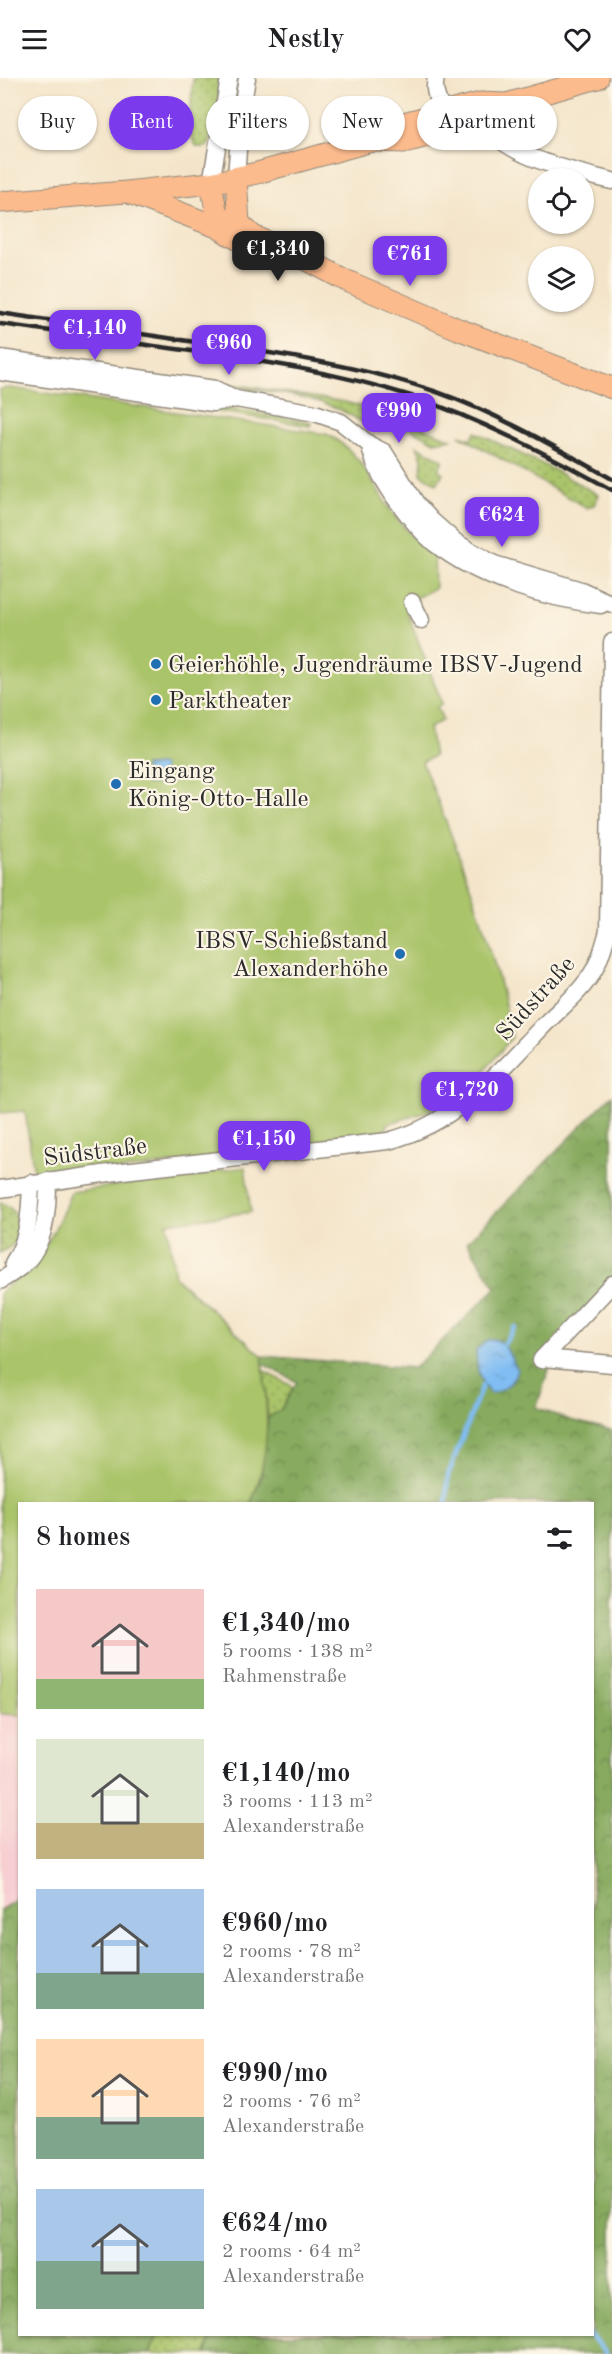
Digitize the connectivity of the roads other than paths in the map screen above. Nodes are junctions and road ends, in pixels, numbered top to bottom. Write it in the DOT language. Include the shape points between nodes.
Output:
graph roads {
  1 [pos="229,78"];
  2 [pos="247,78"];
  3 [pos="436,78"];
  4 [pos="598,78"];
  5 [pos="435,96"];
  6 [pos="534,96"];
  7 [pos="417,129"];
  8 [pos="519,150"];
  9 [pos="236,178"];
  10 [pos="612,181"];
  11 [pos="211,183"];
  12 [pos="126,192"];
  13 [pos="0,202"];
  14 [pos="228,234"];
  15 [pos="347,281"];
  16 [pos="0,358"];
  17 [pos="0,365"];
  18 [pos="0,372"];
  19 [pos="192,385"];
  20 [pos="612,388"];
  21 [pos="236,399"];
  22 [pos="412,602"];
  23 [pos="612,605"];
  24 [pos="422,620"];
  25 [pos="612,642"];
  26 [pos="610,932"];
  27 [pos="40,1182"];
  28 [pos="0,1189"];
  29 [pos="0,1281"];
  30 [pos="612,1284"];
  31 [pos="612,1364"];
  1 -- 11 [label="street"];
  2 -- 9 [label="street"];
  3 -- 5 [label="street"];
  4 -- 6 [label="main road"];
  7 -- 9 [label="main road"];
  8 -- 10 [label="street" via="572,171"];
  9 -- 11 [label="main road"];
  9 -- 15 [label="main road" via="239,223 253,236"];
  11 -- 12 [label="main road"];
  11 -- 14 [label="main road" via="216,210"];
  12 -- 13 [label="main road"];
  12 -- 14 [label="main road"];
  14 -- 15 [label="main road" via="304,271"];
  15 -- 20 [label="main road"];
  16 -- 19 [label="street"];
  17 -- 19 [label="street" via="169,390"];
  18 -- 21 [label="street" via="213,403"];
  19 -- 21 [label="street" via="215,388"];
  21 -- 23 [label="street" via="315,413 342,422 370,445 374,463 405,513 448,553 517,585 578,602"];
  22 -- 24 [label="street"];
  25 -- 26 [label="street, Südstraße"];
  26 -- 27 [label="street, Südstraße" via="582,988 470,1100 413,1134 388,1141"];
  27 -- 28 [label="street, Südstraße"];
  27 -- 29 [label="street" via="48,1211 44,1228 25,1263"];
  30 -- 31 [label="street" via="542,1359"];
}
